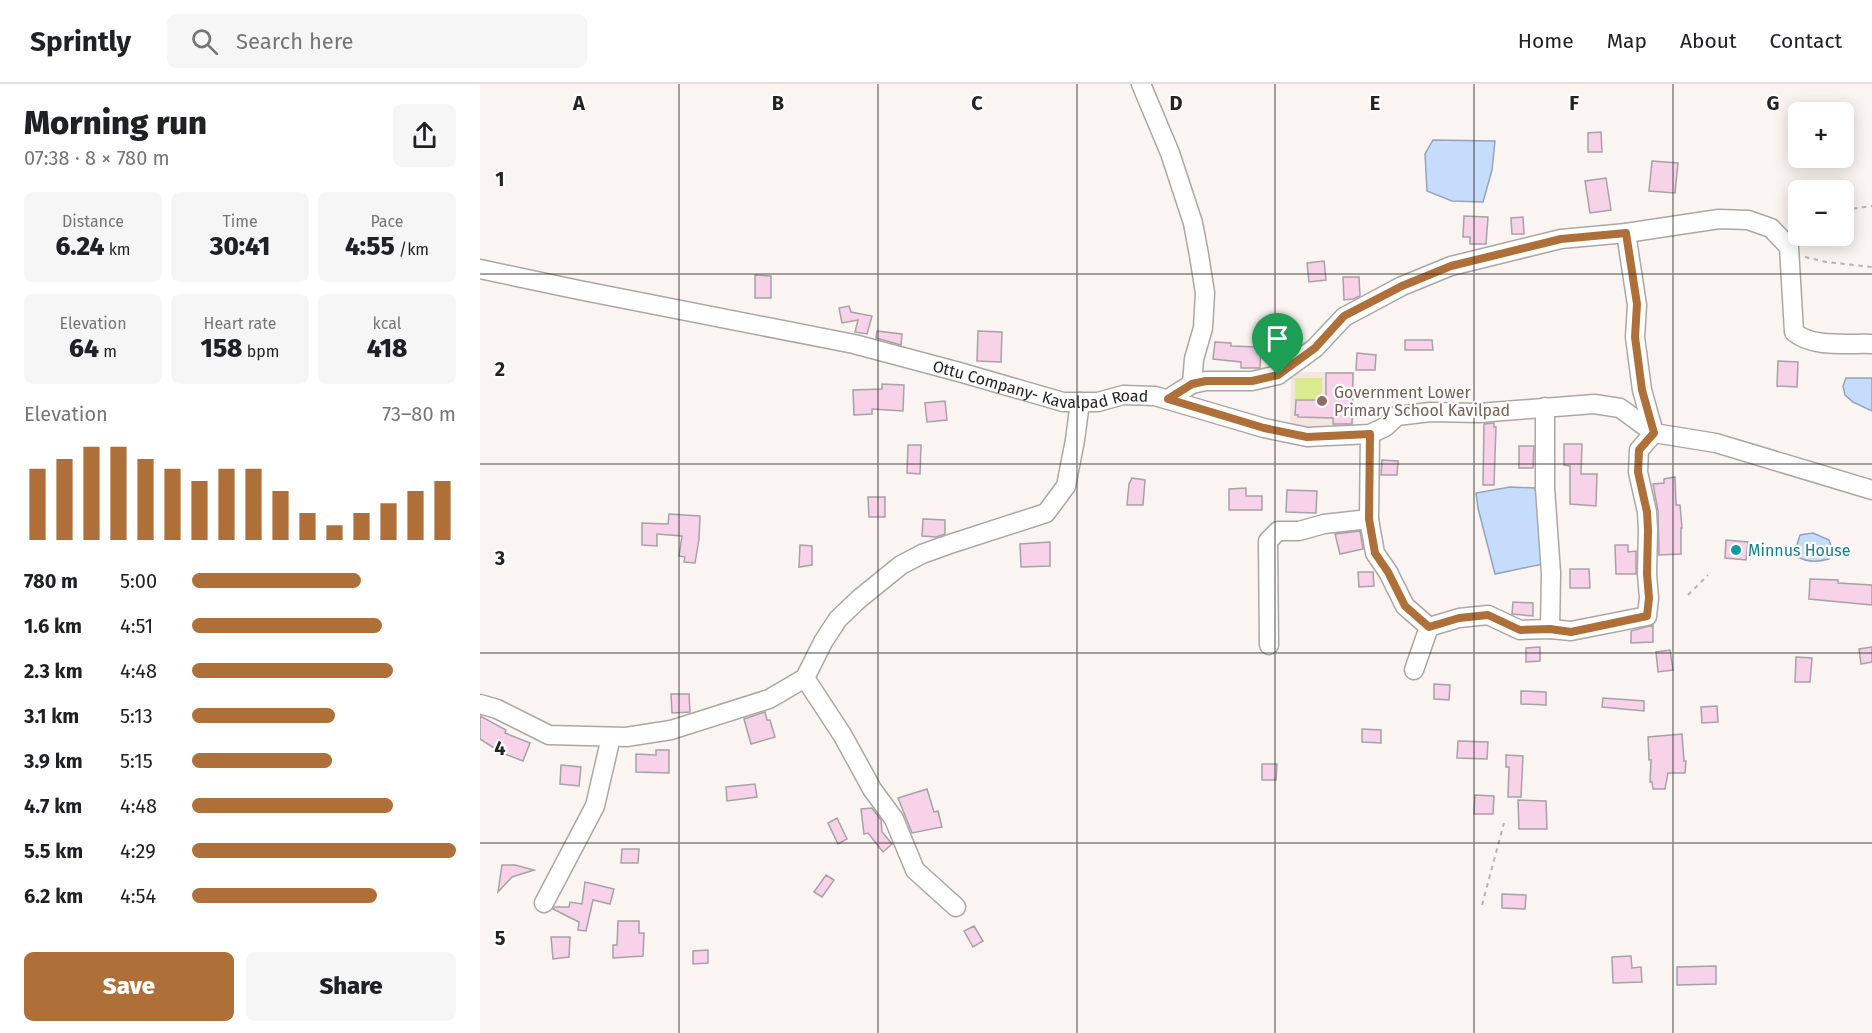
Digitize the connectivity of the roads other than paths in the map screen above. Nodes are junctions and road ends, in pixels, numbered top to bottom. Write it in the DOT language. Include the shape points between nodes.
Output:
graph roads {
  1 [pos="1141,84"];
  2 [pos="1626,233"];
  3 [pos="480,269"];
  4 [pos="1872,344"];
  5 [pos="1192,384"];
  6 [pos="1168,399"];
  7 [pos="1080,402"];
  8 [pos="1545,407"];
  9 [pos="1654,433"];
  10 [pos="1370,434"];
  11 [pos="1872,490"];
  12 [pos="1369,519"];
  13 [pos="1429,627"];
  14 [pos="1550,629"];
  15 [pos="1269,645"];
  16 [pos="1414,670"];
  17 [pos="805,678"];
  18 [pos="480,704"];
  19 [pos="611,737"];
  20 [pos="544,903"];
  21 [pos="956,907"];
  1 -- 5 [label="street" via="1170,153 1197,244 1205,293"];
  2 -- 4 [label="street" via="1719,219 1748,220 1771,228 1789,247 1794,332 1813,342"];
  2 -- 5 [label="street" via="1561,239 1451,266 1344,316 1315,348 1278,375 1252,381"];
  2 -- 9 [label="street" via="1637,304 1635,337 1642,390"];
  3 -- 7 [label="street, Ottu Company- Kavalpad Road" via="854,344 1063,402"];
  5 -- 6 [label="street"];
  6 -- 7 [label="street, Ottu Company- Kavalpad Road" via="1123,395"];
  6 -- 10 [label="street, Ottu Company- Kavalpad Road" via="1307,437"];
  7 -- 17 [label="street" via="1066,486 1046,513 947,545 901,565 838,619"];
  8 -- 9 [label="street" via="1594,404 1620,408"];
  8 -- 10 [label="street" via="1397,416"];
  8 -- 14 [label="street"];
  9 -- 11 [label="street" via="1716,443"];
  9 -- 14 [label="street" via="1639,450 1638,472 1647,512 1647,616 1571,632"];
  10 -- 12 [label="street"];
  12 -- 13 [label="street" via="1375,553 1405,606"];
  12 -- 15 [label="street" via="1278,531 1268,541"];
  13 -- 14 [label="street" via="1488,615 1520,630"];
  13 -- 16 [label="street"];
  17 -- 19 [label="street" via="769,699 671,730"];
  17 -- 21 [label="street" via="894,819 915,870"];
  18 -- 19 [label="street" via="549,735"];
  19 -- 20 [label="street" via="595,806"];
}
